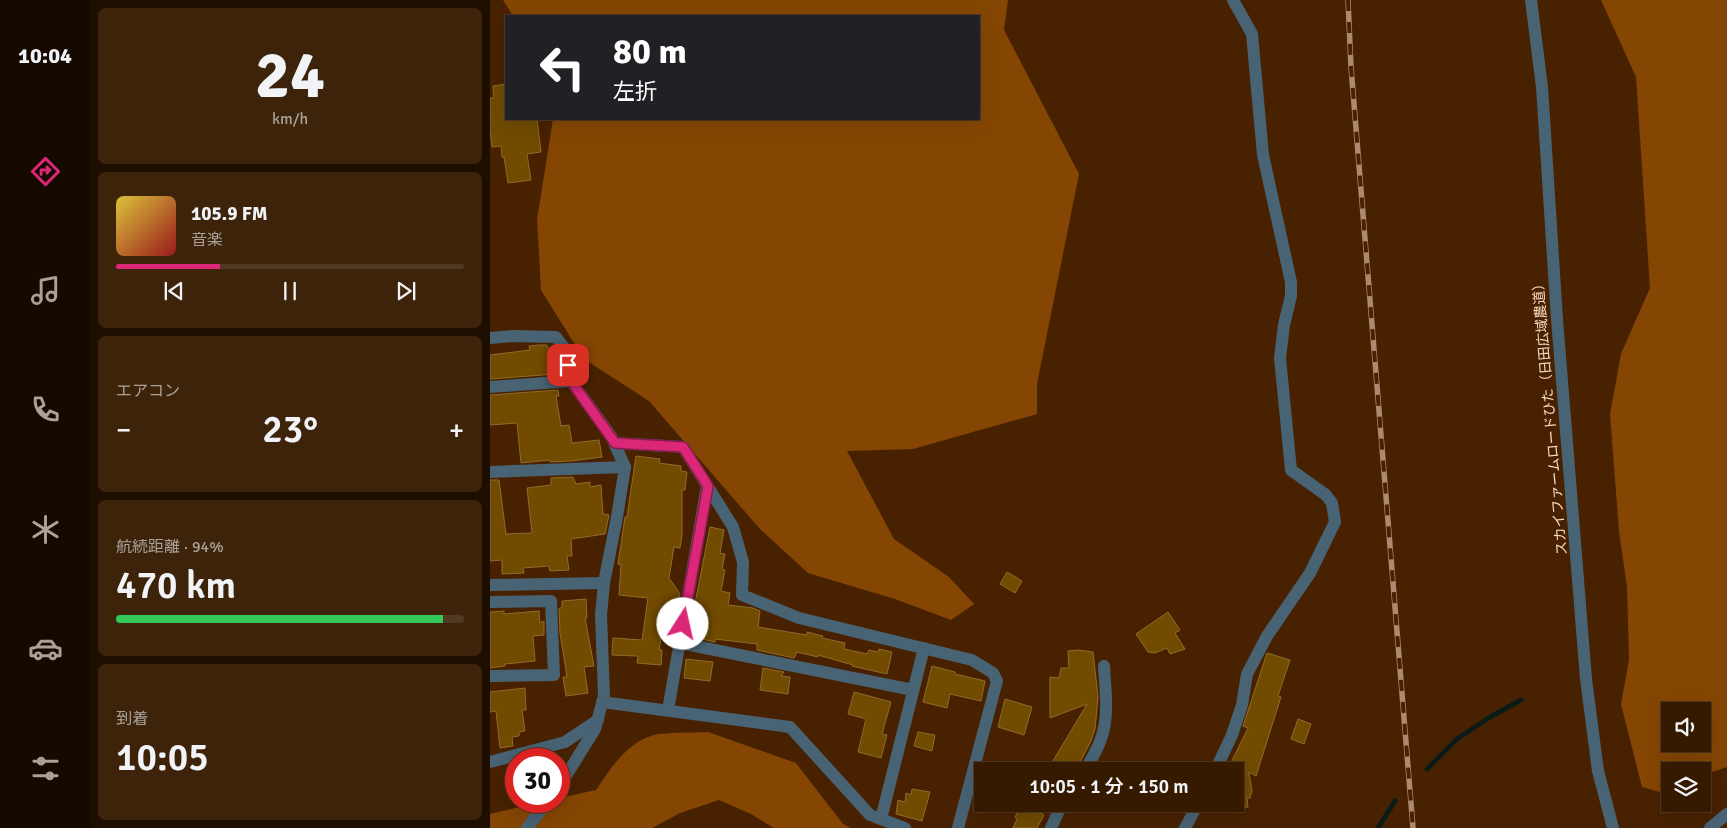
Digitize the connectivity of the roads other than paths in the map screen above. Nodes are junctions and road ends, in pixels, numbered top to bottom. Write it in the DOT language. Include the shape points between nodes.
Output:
graph roads {
  1 [pos="1233,0"];
  2 [pos="1531,0"];
  3 [pos="490,338"];
  4 [pos="571,381"];
  5 [pos="490,387"];
  6 [pos="615,443"];
  7 [pos="626,466"];
  8 [pos="490,472"];
  9 [pos="708,486"];
  10 [pos="604,583"];
  11 [pos="490,585"];
  12 [pos="490,602"];
  13 [pos="680,643"];
  14 [pos="924,648"];
  15 [pos="1104,666"];
  16 [pos="490,676"];
  17 [pos="913,690"];
  18 [pos="602,702"];
  19 [pos="668,710"];
  20 [pos="598,720"];
  21 [pos="490,762"];
  22 [pos="1090,762"];
  23 [pos="1219,762"];
  24 [pos="570,769"];
  25 [pos="1058,812"];
  26 [pos="1194,812"];
  27 [pos="539,813"];
  28 [pos="1727,814"];
  29 [pos="881,819"];
  30 [pos="527,828"];
  31 [pos="905,828"];
  32 [pos="958,828"];
  33 [pos="1050,828"];
  34 [pos="1185,828"];
  35 [pos="1613,828"];
  36 [pos="1710,828"];
  1 -- 23 [label="street" via="1252,34 1263,155 1291,282 1280,358 1292,470 1326,495 1332,503 1334,522 1310,573 1267,636 1248,674 1242,705"];
  2 -- 35 [label="street, スカイファームロードひた（日田広域農道）" via="1542,87 1556,319 1586,679 1598,771"];
  3 -- 4 [label="street" via="556,337 565,349"];
  4 -- 5 [label="street"];
  4 -- 6 [label="street"];
  6 -- 7 [label="street"];
  6 -- 9 [label="street" via="683,447"];
  7 -- 8 [label="street"];
  7 -- 10 [label="street"];
  9 -- 13 [label="street"];
  9 -- 14 [label="street" via="733,527 743,562 742,595 799,618"];
  10 -- 11 [label="street"];
  10 -- 18 [label="street"];
  12 -- 16 [label="street" via="551,601 554,675"];
  13 -- 17 [label="street"];
  13 -- 19 [label="street"];
  14 -- 17 [label="street"];
  14 -- 32 [label="street" via="972,660 993,673 997,681"];
  15 -- 22 [label="street" via="1106,714 1103,738"];
  17 -- 29 [label="street"];
  18 -- 19 [label="street"];
  18 -- 20 [label="street"];
  19 -- 29 [label="street" via="790,726 870,815"];
  20 -- 21 [label="street" via="565,742"];
  20 -- 24 [label="street"];
  25 -- 33 [label="street"];
  26 -- 34 [label="street"];
  27 -- 30 [label="street"];
  28 -- 36 [label="street"];
  29 -- 31 [label="street"];
}
